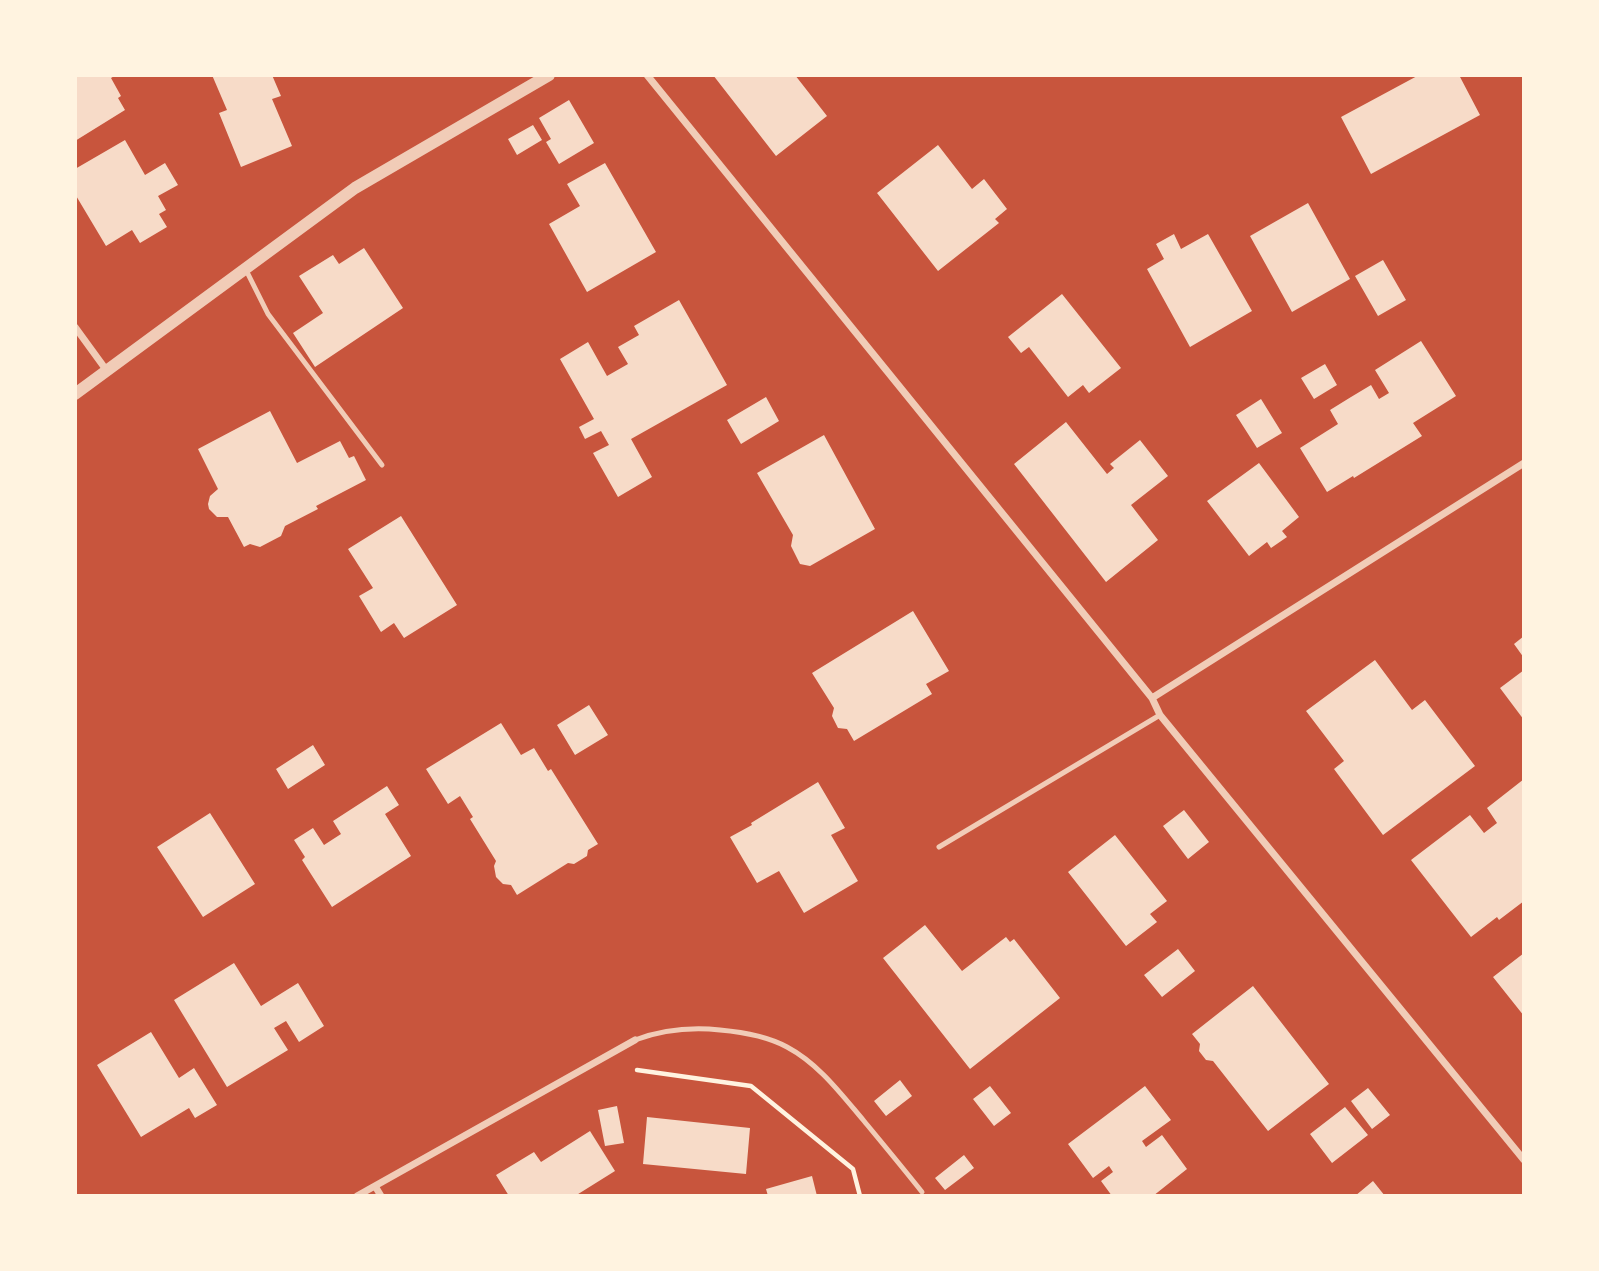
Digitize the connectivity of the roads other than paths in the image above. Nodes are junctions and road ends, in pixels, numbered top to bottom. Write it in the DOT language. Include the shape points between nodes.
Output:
graph roads {
  1 [pos="549,75"];
  2 [pos="647,75"];
  3 [pos="245,268"];
  4 [pos="75,327"];
  5 [pos="107,371"];
  6 [pos="75,394"];
  7 [pos="1524,463"];
  8 [pos="382,465"];
  9 [pos="1152,698"];
  10 [pos="1160,715"];
  11 [pos="939,847"];
  12 [pos="635,1040"];
  13 [pos="1524,1160"];
  14 [pos="375,1186"];
  15 [pos="922,1192"];
  16 [pos="357,1196"];
  17 [pos="381,1196"];
  1 -- 3 [label="street" via="355,188"];
  2 -- 9 [label="street"];
  3 -- 5 [label="street"];
  3 -- 8 [label="lane" via="268,314"];
  4 -- 5 [label="street"];
  5 -- 6 [label="street"];
  7 -- 9 [label="street"];
  9 -- 10 [label="street"];
  10 -- 11 [label="lane"];
  10 -- 13 [label="street"];
  12 -- 14 [label="street"];
  12 -- 15 [label="lane" via="667,1031 713,1029 787,1046 830,1080"];
  14 -- 16 [label="street"];
  14 -- 17 [label="street"];
}
